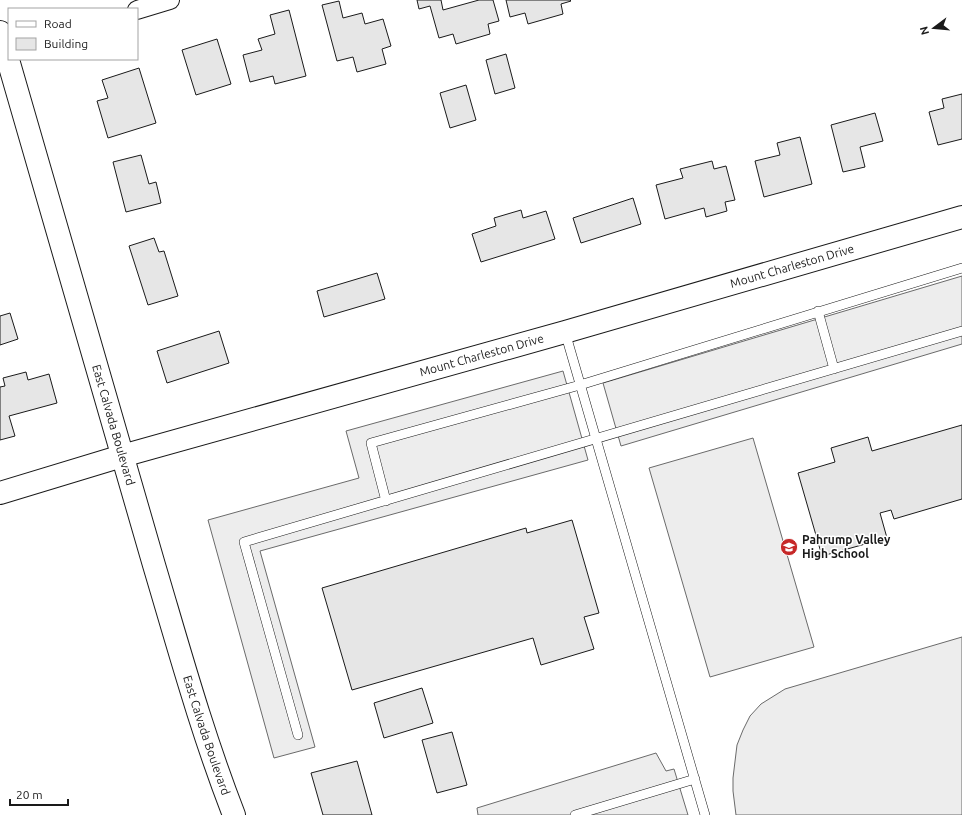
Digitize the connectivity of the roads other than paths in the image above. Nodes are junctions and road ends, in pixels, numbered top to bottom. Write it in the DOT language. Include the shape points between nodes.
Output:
graph roads {
  1 [pos="170,0"];
  2 [pos="138,10"];
  3 [pos="3,44"];
  4 [pos="962,217"];
  5 [pos="962,268"];
  6 [pos="818,311"];
  7 [pos="962,331"];
  8 [pos="565,332"];
  9 [pos="834,369"];
  10 [pos="580,385"];
  11 [pos="596,438"];
  12 [pos="122,456"];
  13 [pos="0,493"];
  14 [pos="386,500"];
  15 [pos="298,735"];
  16 [pos="694,779"];
  17 [pos="234,815"];
  18 [pos="575,815"];
  19 [pos="705,815"];
  1 -- 2 [label="street"];
  3 -- 12 [label="street, East Calvada Boulevard"];
  4 -- 8 [label="street, Mount Charleston Drive"];
  5 -- 6 [label="lane"];
  6 -- 9 [label="lane"];
  6 -- 10 [label="lane"];
  7 -- 9 [label="lane"];
  8 -- 10 [label="lane"];
  8 -- 12 [label="street, Mount Charleston Drive"];
  9 -- 11 [label="lane"];
  10 -- 11 [label="lane"];
  10 -- 14 [label="lane" via="371,443"];
  11 -- 14 [label="lane"];
  11 -- 16 [label="lane"];
  12 -- 13 [label="street, Mount Charleston Drive"];
  12 -- 17 [label="street, East Calvada Boulevard" via="192,694"];
  14 -- 15 [label="lane" via="244,542"];
  16 -- 18 [label="lane"];
  16 -- 19 [label="lane"];
}
